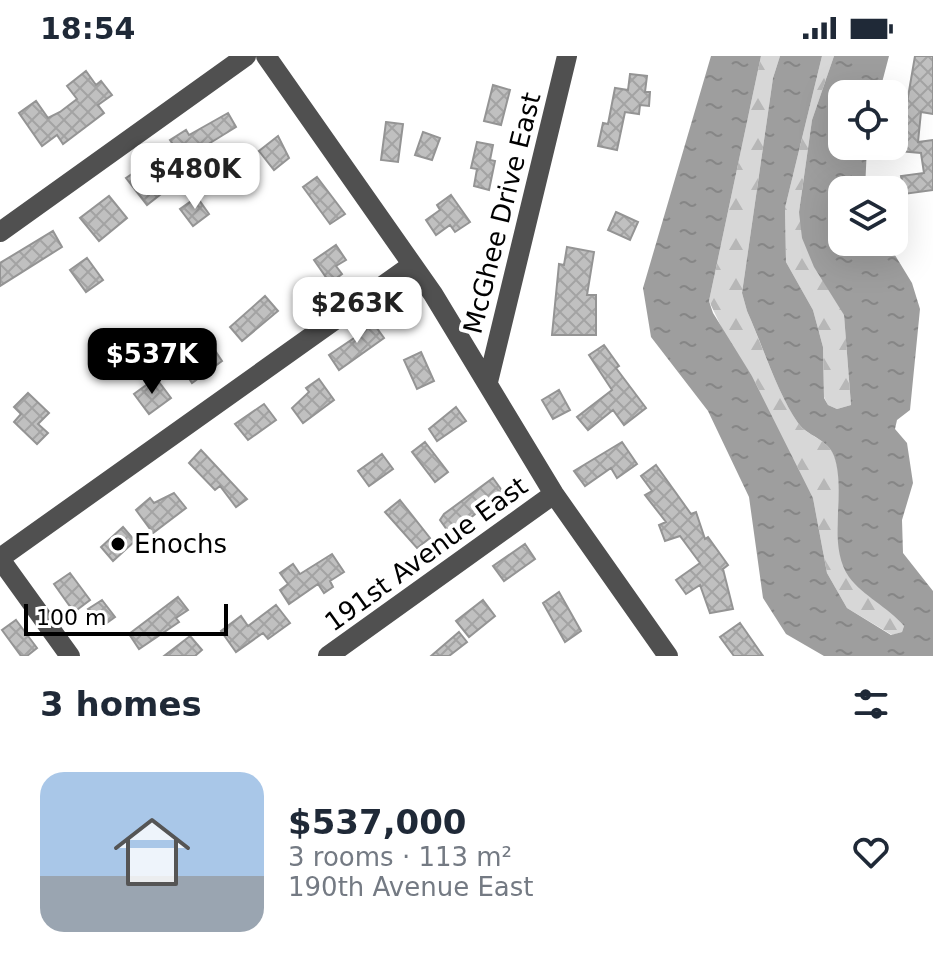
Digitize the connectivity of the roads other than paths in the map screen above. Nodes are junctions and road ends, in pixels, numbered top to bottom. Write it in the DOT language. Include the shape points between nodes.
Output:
graph roads {
  1 [pos="246,56"];
  2 [pos="266,56"];
  3 [pos="567,56"];
  4 [pos="0,232"];
  5 [pos="412,265"];
  6 [pos="488,382"];
  7 [pos="554,494"];
  8 [pos="0,558"];
  9 [pos="70,656"];
  10 [pos="328,656"];
  11 [pos="668,656"];
  1 -- 4 [label="street"];
  2 -- 5 [label="street"];
  3 -- 6 [label="street, McGhee Drive East"];
  5 -- 6 [label="street"];
  5 -- 8 [label="street"];
  6 -- 7 [label="street"];
  7 -- 10 [label="street, 191st Avenue East"];
  7 -- 11 [label="street"];
  8 -- 9 [label="street"];
}
